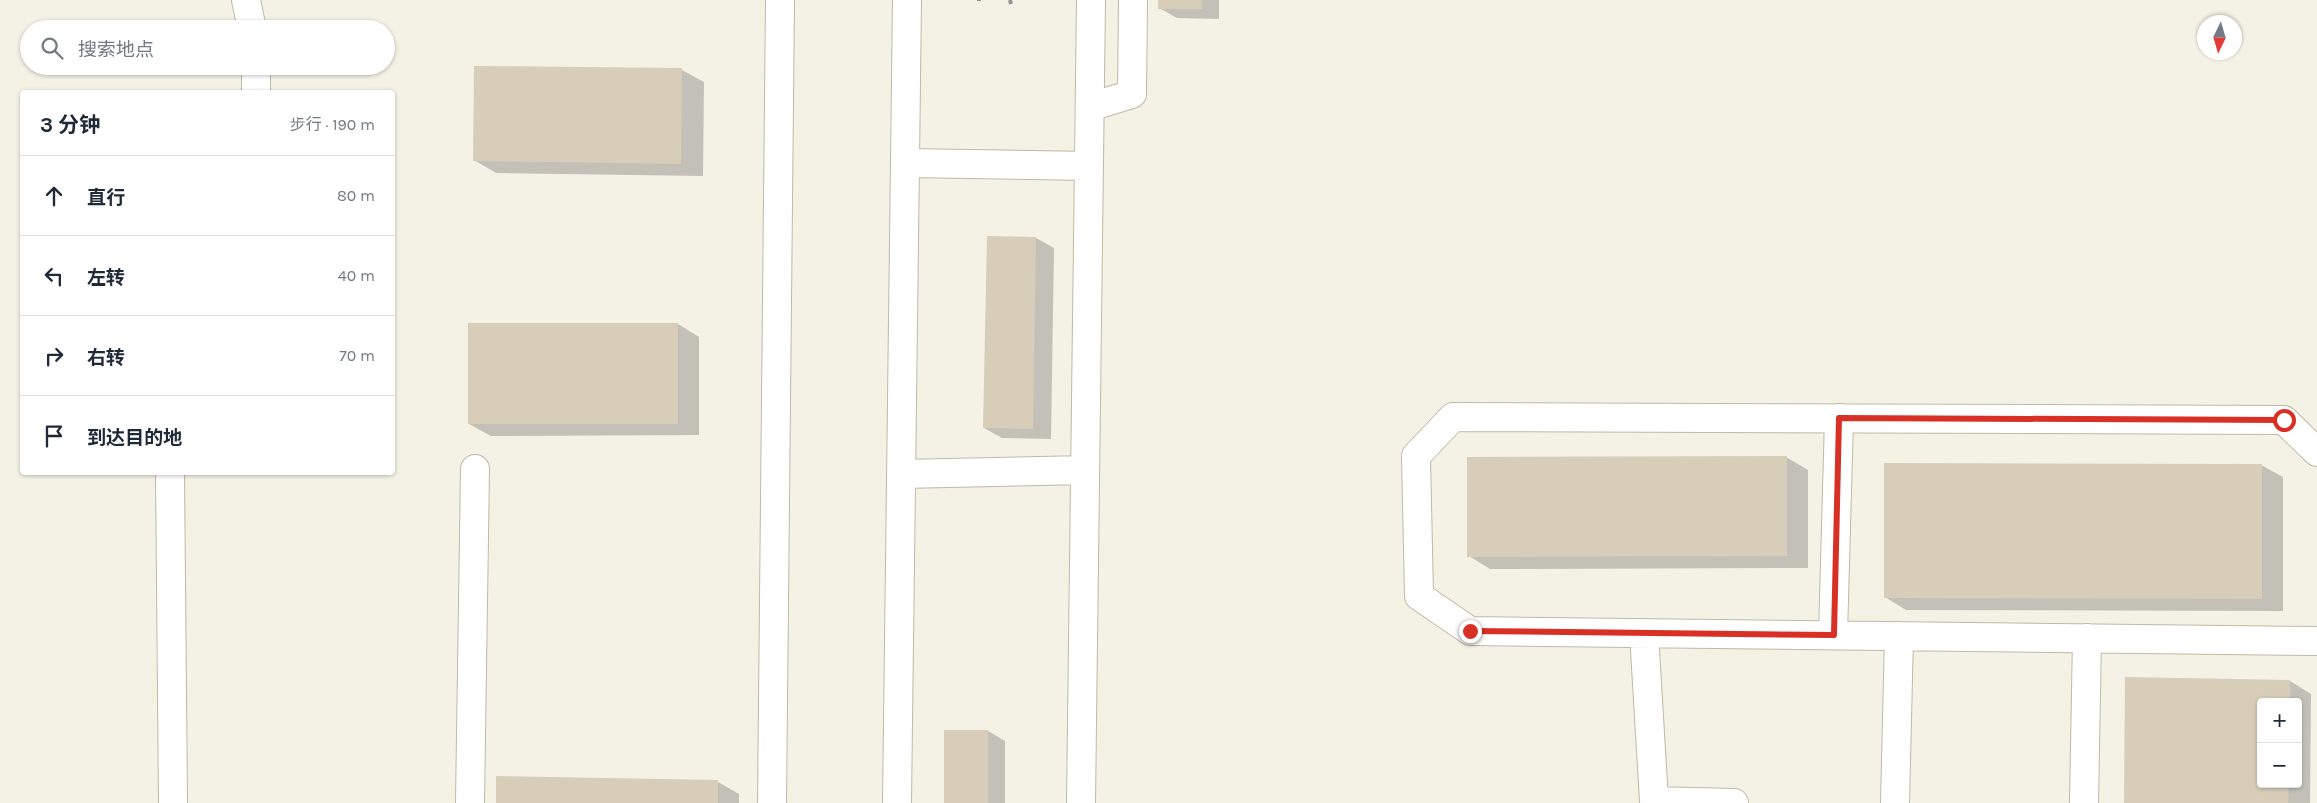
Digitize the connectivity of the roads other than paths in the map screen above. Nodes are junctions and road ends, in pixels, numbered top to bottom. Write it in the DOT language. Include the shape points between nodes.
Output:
graph roads {
  1 [pos="246,0"];
  2 [pos="780,0"];
  3 [pos="907,0"];
  4 [pos="1091,0"];
  5 [pos="1133,0"];
  6 [pos="250,20"];
  7 [pos="256,75"];
  8 [pos="256,90"];
  9 [pos="1090,107"];
  10 [pos="905,163"];
  11 [pos="1089,166"];
  12 [pos="1839,418"];
  13 [pos="2317,452"];
  14 [pos="475,470"];
  15 [pos="1085,470"];
  16 [pos="901,474"];
  17 [pos="170,475"];
  18 [pos="1644,633"];
  19 [pos="1834,635"];
  20 [pos="1899,636"];
  21 [pos="2087,638"];
  22 [pos="2317,641"];
  23 [pos="173,803"];
  24 [pos="470,803"];
  25 [pos="772,803"];
  26 [pos="897,803"];
  27 [pos="1081,803"];
  28 [pos="1734,803"];
  29 [pos="1895,803"];
  30 [pos="2084,803"];
  1 -- 6 [label="street"];
  2 -- 25 [label="street"];
  3 -- 10 [label="street"];
  4 -- 9 [label="street"];
  5 -- 9 [label="street" via="1132,94"];
  7 -- 8 [label="street"];
  9 -- 11 [label="street"];
  10 -- 11 [label="street"];
  10 -- 16 [label="street"];
  11 -- 15 [label="street"];
  12 -- 13 [label="street" via="2284,420"];
  12 -- 18 [label="street" via="1453,417 1416,456 1419,596 1470,631"];
  12 -- 19 [label="street"];
  14 -- 24 [label="street"];
  15 -- 16 [label="street"];
  15 -- 27 [label="street"];
  16 -- 26 [label="street"];
  17 -- 23 [label="street"];
  18 -- 19 [label="street"];
  18 -- 28 [label="street" via="1654,801"];
  19 -- 20 [label="street"];
  20 -- 21 [label="street"];
  20 -- 29 [label="street"];
  21 -- 22 [label="street"];
  21 -- 30 [label="street"];
}
